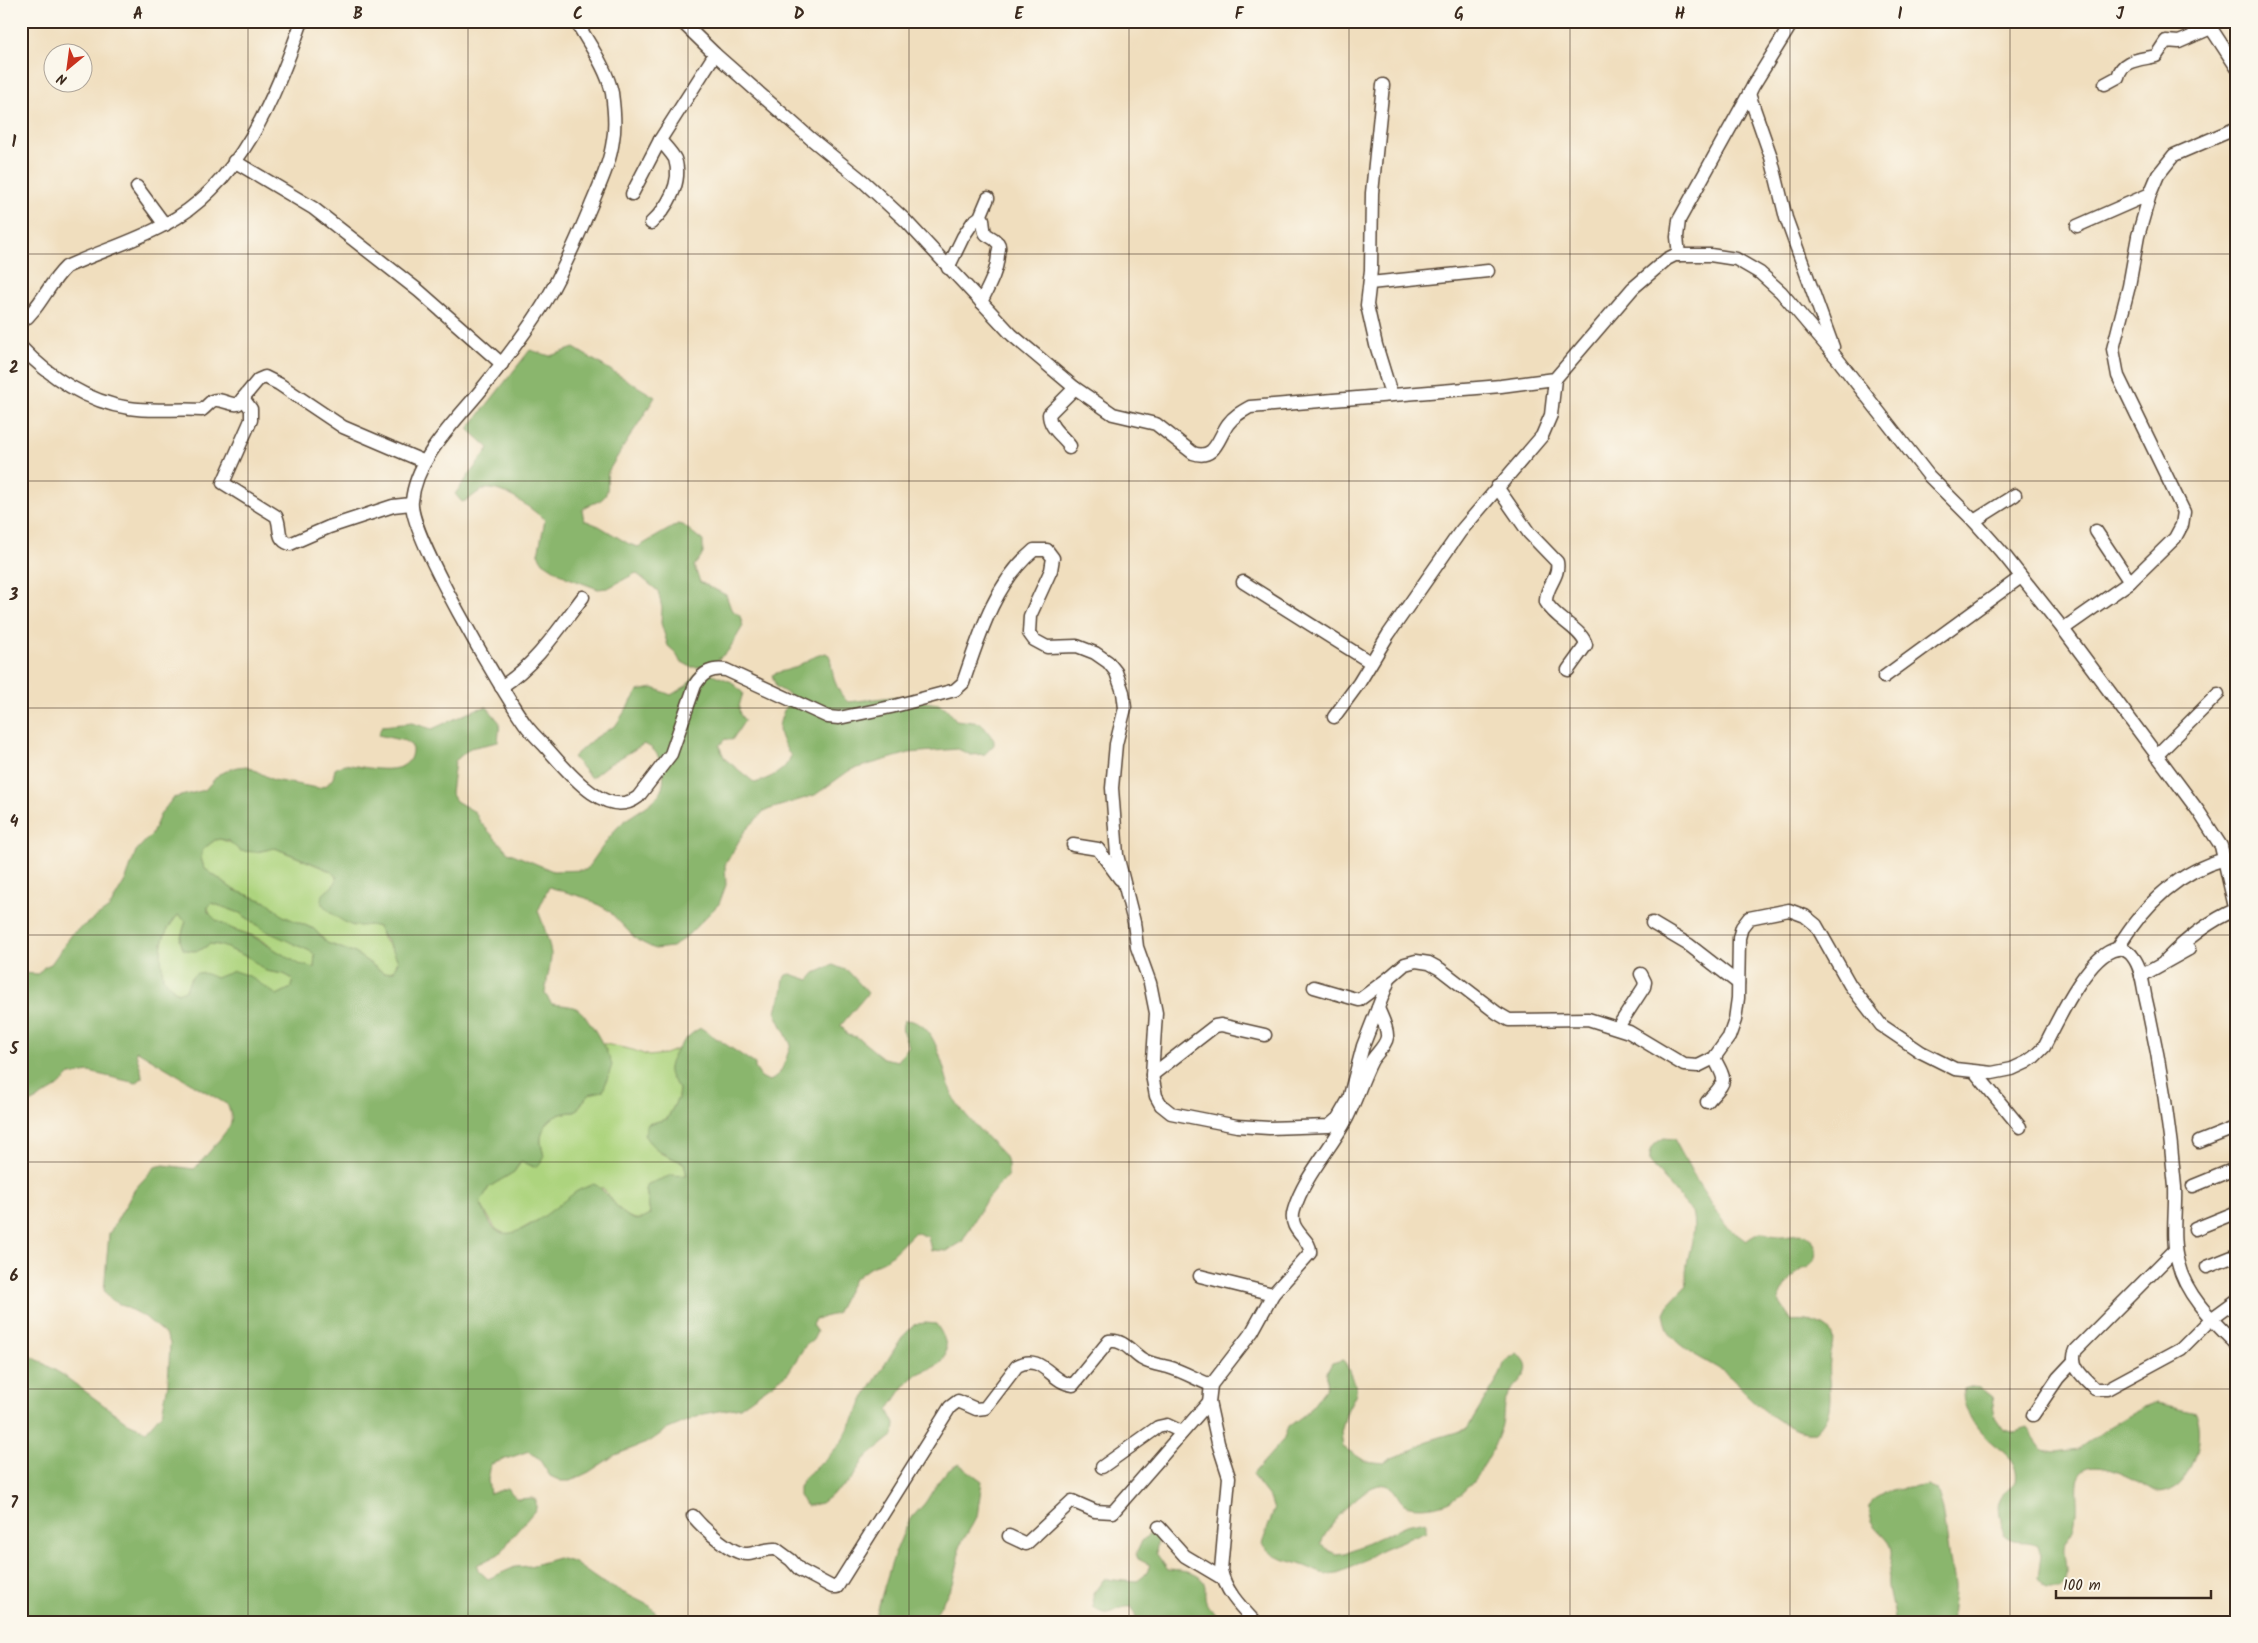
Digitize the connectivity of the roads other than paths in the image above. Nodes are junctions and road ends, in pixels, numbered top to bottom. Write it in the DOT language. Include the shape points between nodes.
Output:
graph roads {
  1 [pos="302,21"];
  2 [pos="576,21"];
  3 [pos="681,21"];
  4 [pos="1787,24"];
  5 [pos="2209,25"];
  6 [pos="715,54"];
  7 [pos="2237,68"];
  8 [pos="2105,84"];
  9 [pos="1383,85"];
  10 [pos="1750,92"];
  11 [pos="2237,128"];
  12 [pos="660,140"];
  13 [pos="234,161"];
  14 [pos="137,187"];
  15 [pos="632,194"];
  16 [pos="2150,194"];
  17 [pos="988,198"];
  18 [pos="980,217"];
  19 [pos="651,223"];
  20 [pos="165,225"];
  21 [pos="2077,226"];
  22 [pos="1679,255"];
  23 [pos="948,268"];
  24 [pos="1488,270"];
  25 [pos="1370,283"];
  26 [pos="981,302"];
  27 [pos="21,323"];
  28 [pos="21,347"];
  29 [pos="1836,356"];
  30 [pos="502,364"];
  31 [pos="1556,379"];
  32 [pos="1075,388"];
  33 [pos="1391,394"];
  34 [pos="243,398"];
  35 [pos="1069,448"];
  36 [pos="425,462"];
  37 [pos="1497,487"];
  38 [pos="2015,494"];
  39 [pos="411,504"];
  40 [pos="1974,521"];
  41 [pos="2096,531"];
  42 [pos="2022,577"];
  43 [pos="1243,582"];
  44 [pos="2130,582"];
  45 [pos="583,597"];
  46 [pos="2063,629"];
  47 [pos="1370,662"];
  48 [pos="1568,670"];
  49 [pos="1884,677"];
  50 [pos="501,687"];
  51 [pos="2218,694"];
  52 [pos="1334,717"];
  53 [pos="2156,756"];
  54 [pos="1073,845"];
  55 [pos="2224,858"];
  56 [pos="1125,886"];
  57 [pos="2236,912"];
  58 [pos="1652,923"];
  59 [pos="2118,949"];
  60 [pos="2189,949"];
  61 [pos="2165,961"];
  62 [pos="1641,974"];
  63 [pos="2141,976"];
  64 [pos="1390,977"];
  65 [pos="1738,983"];
  66 [pos="1314,987"];
  67 [pos="1378,1008"];
  68 [pos="1618,1028"];
  69 [pos="1265,1035"];
  70 [pos="1714,1058"];
  71 [pos="1975,1072"];
  72 [pos="1152,1075"];
  73 [pos="1707,1102"];
  74 [pos="2020,1127"];
  75 [pos="2237,1127"];
  76 [pos="2199,1142"];
  77 [pos="2237,1168"];
  78 [pos="2193,1186"];
  79 [pos="2237,1212"];
  80 [pos="2195,1229"];
  81 [pos="2175,1250"];
  82 [pos="2237,1255"];
  83 [pos="2207,1267"];
  84 [pos="1200,1276"];
  85 [pos="1274,1294"];
  86 [pos="2237,1300"];
  87 [pos="2211,1319"];
  88 [pos="2237,1345"];
  89 [pos="2074,1361"];
  90 [pos="1212,1385"];
  91 [pos="1209,1402"];
  92 [pos="2033,1415"];
  93 [pos="1182,1432"];
  94 [pos="1102,1467"];
  95 [pos="694,1516"];
  96 [pos="1159,1527"];
  97 [pos="1009,1536"];
  98 [pos="1222,1578"];
  99 [pos="1255,1622"];
  1 -- 13 [label="street" via="276,87 253,134"];
  2 -- 30 [label="street" via="611,90 613,141 604,175 562,269 546,300"];
  3 -- 6 [label="street"];
  4 -- 10 [label="street"];
  5 -- 7 [label="street"];
  5 -- 8 [label="street" via="2179,42 2163,43 2156,56 2125,64 2118,77"];
  6 -- 12 [label="street"];
  6 -- 23 [label="street" via="864,182 905,220"];
  9 -- 25 [label="street" via="1372,194"];
  10 -- 22 [label="street" via="1682,215 1677,229"];
  10 -- 29 [label="street" via="1752,106 1772,157 1786,218"];
  11 -- 16 [label="street" via="2174,155 2158,175"];
  12 -- 15 [label="street"];
  12 -- 19 [label="street" via="674,158 676,169 672,196"];
  13 -- 20 [label="street" via="203,198"];
  13 -- 30 [label="street" via="313,208 419,291"];
  14 -- 20 [label="street"];
  16 -- 21 [label="street"];
  16 -- 44 [label="street" via="2113,349 2118,376 2184,512 2175,538"];
  17 -- 18 [label="street"];
  18 -- 23 [label="street" via="972,222"];
  18 -- 26 [label="street" via="983,219 983,232 999,247 999,263"];
  20 -- 27 [label="street" via="66,267 40,304"];
  22 -- 29 [label="street" via="1736,259 1760,273 1781,292"];
  22 -- 31 [label="street" via="1667,258 1633,288"];
  23 -- 26 [label="street"];
  24 -- 25 [label="street"];
  25 -- 33 [label="street" via="1367,305"];
  26 -- 32 [label="street" via="1012,335"];
  28 -- 34 [label="street" via="47,372 90,397 130,408 202,410 214,400 234,405"];
  29 -- 40 [label="street" via="1929,476"];
  30 -- 36 [label="street"];
  31 -- 33 [label="street"];
  31 -- 37 [label="street" via="1551,415 1542,436"];
  32 -- 33 [label="street" via="1113,414 1156,424 1199,455 1215,450 1228,425 1238,413 1250,407"];
  32 -- 35 [label="street" via="1049,414 1049,421"];
  34 -- 36 [label="street" via="258,380 265,377 343,427"];
  34 -- 39 [label="street" via="251,409 251,420 223,483 276,516 284,542 290,544 393,506"];
  36 -- 39 [label="street" via="415,484"];
  37 -- 47 [label="street" via="1460,532"];
  37 -- 48 [label="street" via="1529,533 1557,562 1546,602 1583,638 1586,645"];
  38 -- 40 [label="street"];
  39 -- 50 [label="street" via="421,538"];
  40 -- 42 [label="street"];
  41 -- 44 [label="street"];
  42 -- 46 [label="street"];
  42 -- 49 [label="street"];
  43 -- 47 [label="street"];
  44 -- 46 [label="street"];
  45 -- 50 [label="street" via="538,656"];
  46 -- 53 [label="street"];
  47 -- 52 [label="street"];
  50 -- 56 [label="street" via="527,726 579,783 599,798 622,804 632,802 671,754 696,685 700,677 709,671 726,670 828,717 839,718 955,690 963,683 993,604 1008,578 1023,558 1034,550 1047,550 1053,558 1051,570 1030,616 1029,633 1047,647 1077,646 1095,653 1116,672 1123,692 1124,708 1116,744 1112,788 1117,855"];
  51 -- 53 [label="street"];
  53 -- 55 [label="street" via="2199,812 2221,846"];
  54 -- 56 [label="street" via="1098,849"];
  55 -- 57 [label="street"];
  55 -- 59 [label="street" via="2178,879 2131,926"];
  56 -- 72 [label="street" via="1137,948 1150,983 1156,1013"];
  57 -- 61 [label="street" via="2218,917 2183,942"];
  58 -- 65 [label="street" via="1689,945"];
  59 -- 63 [label="street" via="2127,950 2134,957"];
  59 -- 71 [label="street" via="2101,957 2090,968 2044,1047 2034,1058 2006,1070"];
  60 -- 61 [label="street"];
  61 -- 63 [label="street"];
  62 -- 68 [label="street" via="1644,987"];
  63 -- 81 [label="street" via="2158,1052 2170,1147 2175,1188"];
  64 -- 66 [label="street" via="1359,1000"];
  64 -- 67 [label="street"];
  64 -- 68 [label="street" via="1405,964 1416,961 1429,963 1509,1020 1588,1019"];
  65 -- 70 [label="street" via="1735,1020 1729,1037"];
  65 -- 71 [label="street" via="1742,927 1750,918 1789,910 1798,912 1816,925 1850,985 1881,1025 1922,1052 1956,1069"];
  67 -- 72 [label="street" via="1363,1046 1349,1099 1329,1126 1269,1128 1182,1117 1161,1105"];
  67 -- 85 [label="street" via="1387,1033 1386,1041 1372,1061 1347,1118 1309,1176 1294,1209 1294,1224 1310,1247 1310,1253"];
  68 -- 70 [label="street" via="1684,1064 1698,1066"];
  69 -- 72 [label="street" via="1214,1026"];
  70 -- 73 [label="street" via="1725,1078"];
  71 -- 74 [label="street"];
  75 -- 76 [label="street"];
  77 -- 78 [label="street"];
  79 -- 80 [label="street"];
  81 -- 87 [label="street" via="2178,1265 2191,1292"];
  81 -- 89 [label="street" via="2076,1350"];
  82 -- 83 [label="street"];
  84 -- 85 [label="street"];
  85 -- 90 [label="street" via="1252,1332"];
  86 -- 87 [label="street"];
  87 -- 88 [label="street"];
  87 -- 89 [label="street" via="2181,1349 2107,1389 2095,1389"];
  89 -- 92 [label="street"];
  90 -- 91 [label="street"];
  90 -- 95 [label="street" via="1149,1363 1115,1340 1109,1340 1073,1385 1064,1383 1032,1362 1017,1366 985,1408 976,1409 958,1401 950,1407 837,1587 800,1570 776,1549 747,1554 738,1552 707,1531"];
  91 -- 93 [label="street"];
  91 -- 98 [label="street" via="1229,1477"];
  93 -- 94 [label="street" via="1167,1425 1158,1427"];
  93 -- 97 [label="street" via="1113,1512 1096,1511 1072,1501 1026,1544"];
  96 -- 98 [label="street" via="1185,1556"];
  98 -- 99 [label="street"];
}
